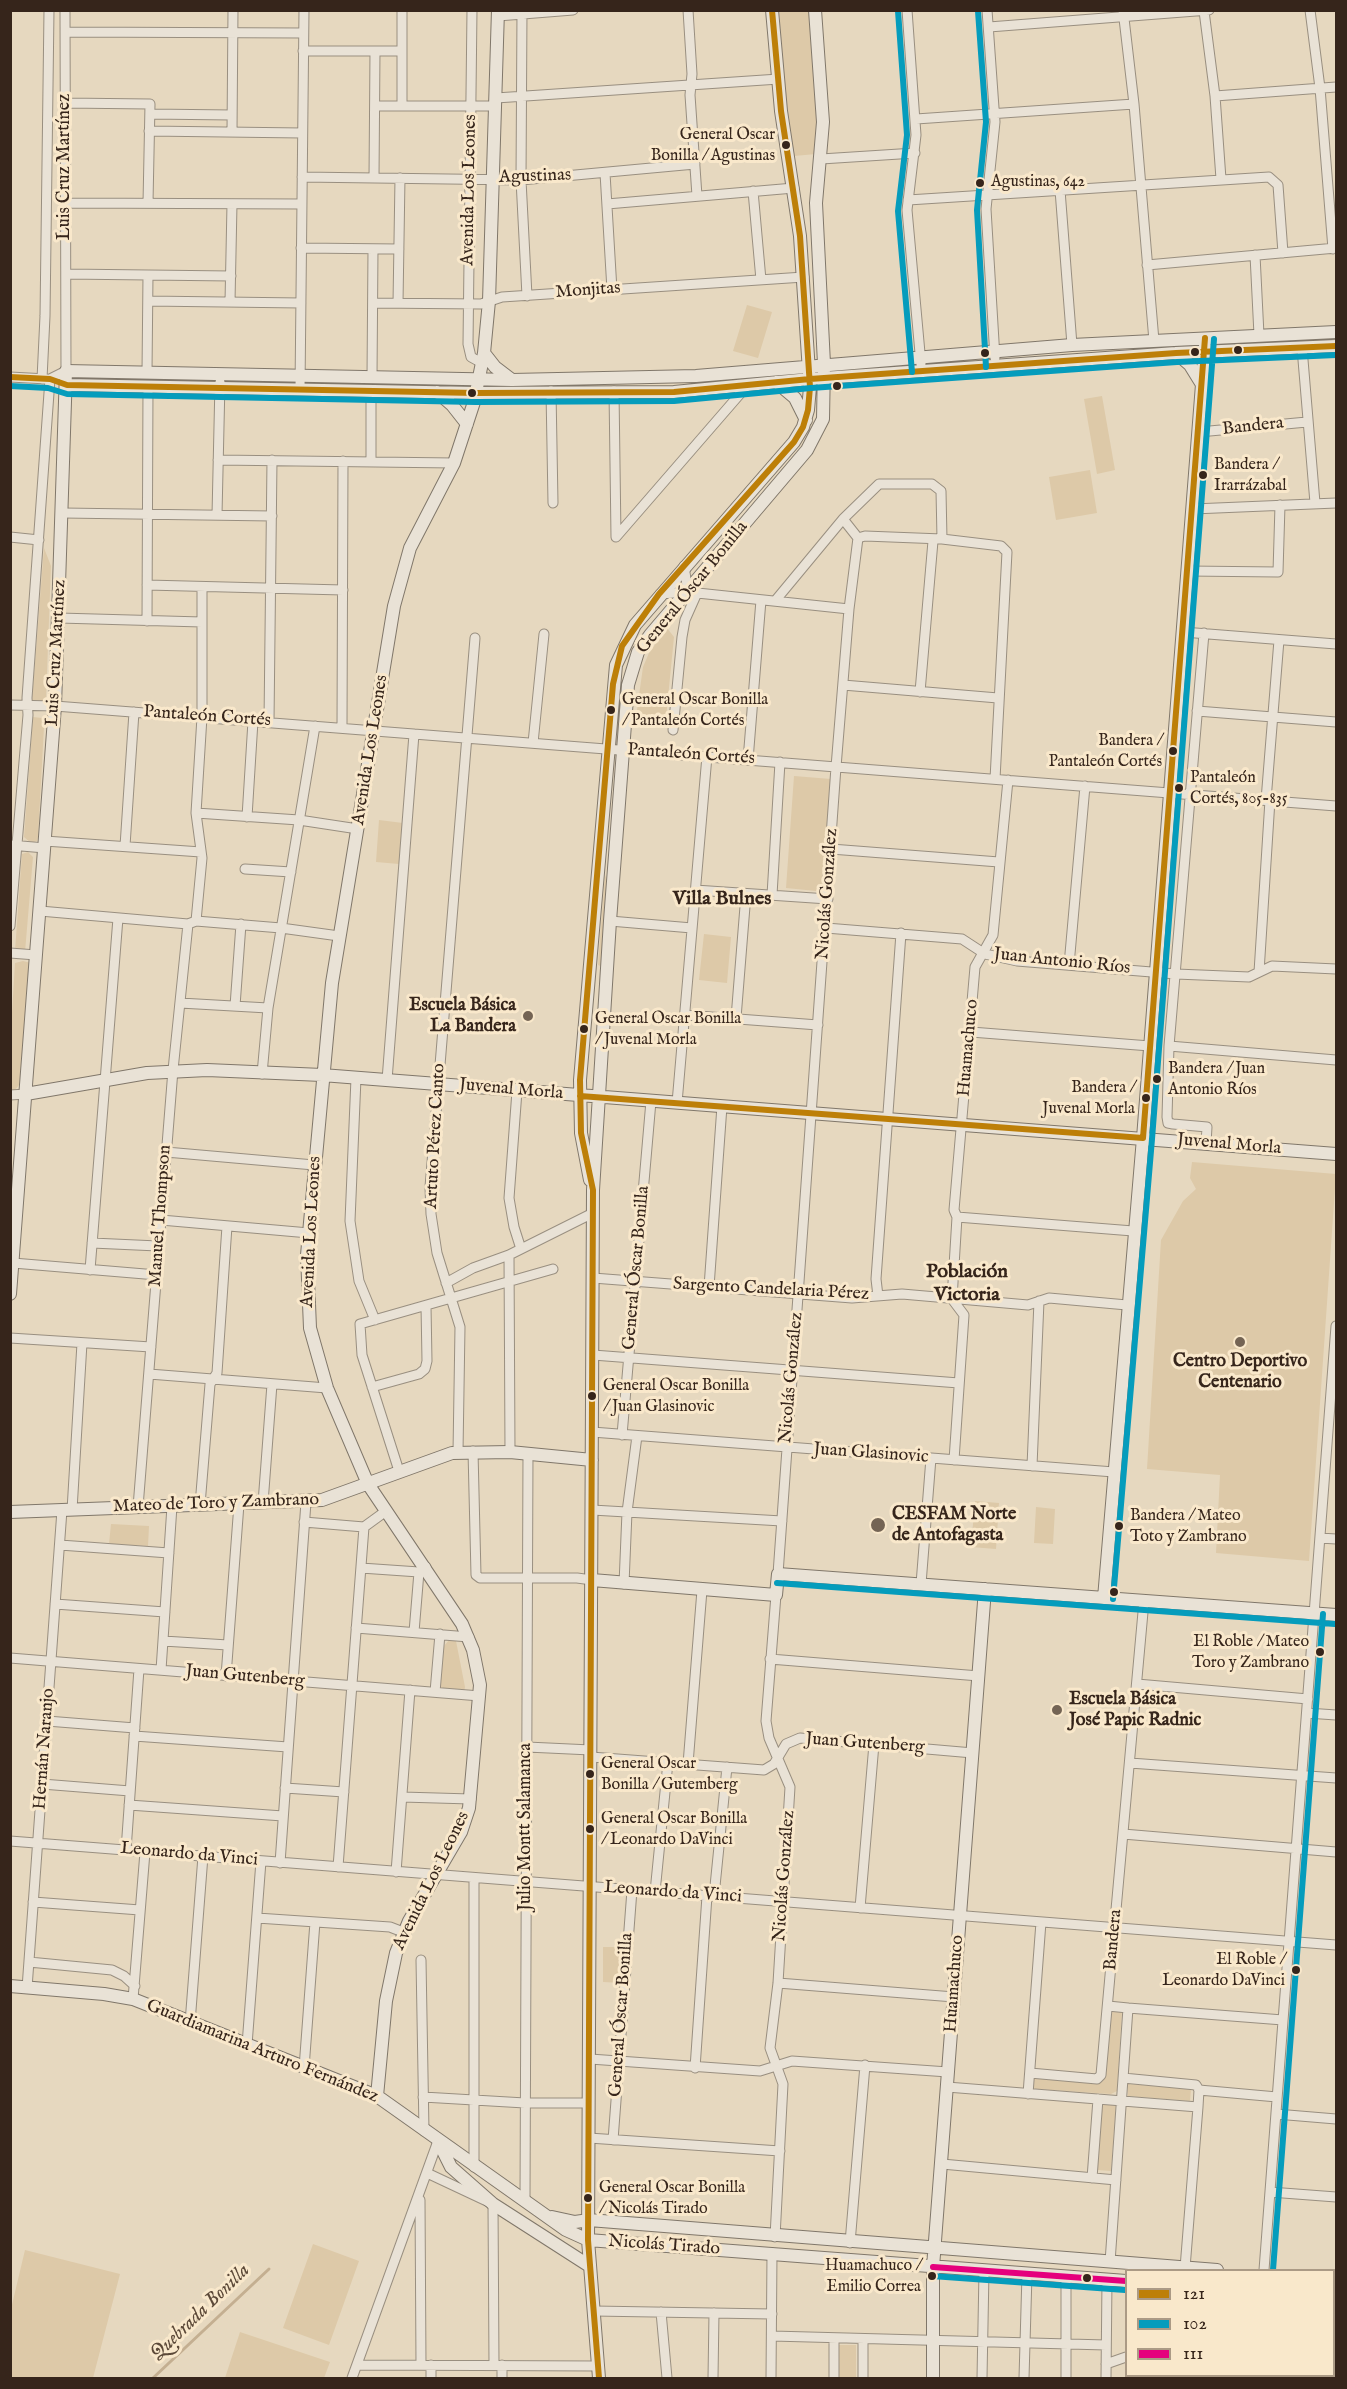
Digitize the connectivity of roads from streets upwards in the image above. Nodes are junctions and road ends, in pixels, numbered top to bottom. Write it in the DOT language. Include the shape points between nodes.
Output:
graph roads {
  1 [pos="49,10"];
  2 [pos="65,10"];
  3 [pos="233,10"];
  4 [pos="304,10"];
  5 [pos="402,10"];
  6 [pos="472,10"];
  7 [pos="573,10"];
  8 [pos="688,10"];
  9 [pos="772,10"];
  10 [pos="815,10"];
  11 [pos="907,10"];
  12 [pos="987,10"];
  13 [pos="1209,10"];
  14 [pos="1310,10"];
  15 [pos="1204,11"];
  16 [pos="522,12"];
  17 [pos="498,13"];
  18 [pos="1123,14"];
  19 [pos="989,27"];
  20 [pos="65,32"];
  21 [pos="233,33"];
  22 [pos="303,33"];
  23 [pos="303,51"];
  24 [pos="375,51"];
  25 [pos="402,51"];
  26 [pos="779,79"];
  27 [pos="691,85"];
  28 [pos="1336,87"];
  29 [pos="1320,88"];
  30 [pos="1215,96"];
  31 [pos="521,97"];
  32 [pos="65,102"];
  33 [pos="495,102"];
  34 [pos="1134,104"];
  35 [pos="375,106"];
  36 [pos="402,106"];
  37 [pos="471,106"];
  38 [pos="150,109"];
  39 [pos="995,113"];
  40 [pos="232,115"];
  41 [pos="916,118"];
  42 [pos="149,131"];
  43 [pos="232,132"];
  44 [pos="302,133"];
  45 [pos="915,153"];
  46 [pos="821,159"];
  47 [pos="695,164"];
  48 [pos="605,173"];
  49 [pos="302,177"];
  50 [pos="374,178"];
  51 [pos="400,178"];
  52 [pos="470,178"];
  53 [pos="494,179"];
  54 [pos="1221,179"];
  55 [pos="521,180"];
  56 [pos="1141,185"];
  57 [pos="794,188"];
  58 [pos="1060,190"];
  59 [pos="753,191"];
  60 [pos="987,195"];
  61 [pos="697,196"];
  62 [pos="908,200"];
  63 [pos="65,202"];
  64 [pos="148,203"];
  65 [pos="232,204"];
  66 [pos="302,204"];
  67 [pos="607,204"];
  68 [pos="302,248"];
  69 [pos="373,249"];
  70 [pos="399,249"];
  71 [pos="1335,249"];
  72 [pos="1283,253"];
  73 [pos="1255,255"];
  74 [pos="1147,265"];
  75 [pos="66,274"];
  76 [pos="148,275"];
  77 [pos="231,276"];
  78 [pos="804,276"];
  79 [pos="761,279"];
  80 [pos="612,290"];
  81 [pos="527,296"];
  82 [pos="148,301"];
  83 [pos="489,301"];
  84 [pos="230,302"];
  85 [pos="301,303"];
  86 [pos="373,303"];
  87 [pos="398,303"];
  88 [pos="468,304"];
  89 [pos="1336,332"];
  90 [pos="1259,335"];
  91 [pos="1205,338"];
  92 [pos="1154,341"];
  93 [pos="1072,345"];
  94 [pos="1336,346"];
  95 [pos="1302,348"];
  96 [pos="994,351"];
  97 [pos="1176,353"];
  98 [pos="1205,353"];
  99 [pos="920,356"];
  100 [pos="483,358"];
  101 [pos="824,364"];
  102 [pos="809,365"];
  103 [pos="995,366"];
  104 [pos="66,371"];
  105 [pos="921,371"];
  106 [pos="147,372"];
  107 [pos="220,374"];
  108 [pos="300,376"];
  109 [pos="10,377"];
  110 [pos="372,377"];
  111 [pos="825,378"];
  112 [pos="46,379"];
  113 [pos="810,379"];
  114 [pos="479,380"];
  115 [pos="512,380"];
  116 [pos="776,382"];
  117 [pos="67,385"];
  118 [pos="1203,386"];
  119 [pos="148,387"];
  120 [pos="746,387"];
  121 [pos="220,388"];
  122 [pos="300,389"];
  123 [pos="551,391"];
  124 [pos="614,391"];
  125 [pos="437,392"];
  126 [pos="476,393"];
  127 [pos="371,402"];
  128 [pos="807,420"];
  129 [pos="1307,422"];
  130 [pos="467,424"];
  131 [pos="1199,432"];
  132 [pos="218,460"];
  133 [pos="272,460"];
  134 [pos="343,461"];
  135 [pos="371,462"];
  136 [pos="454,463"];
  137 [pos="553,503"];
  138 [pos="1336,503"];
  139 [pos="1315,504"];
  140 [pos="1280,505"];
  141 [pos="1193,508"];
  142 [pos="63,513"];
  143 [pos="147,514"];
  144 [pos="217,515"];
  145 [pos="272,516"];
  146 [pos="843,519"];
  147 [pos="10,537"];
  148 [pos="858,538"];
  149 [pos="39,540"];
  150 [pos="938,540"];
  151 [pos="684,566"];
  152 [pos="1188,571"];
  153 [pos="147,585"];
  154 [pos="202,587"];
  155 [pos="271,588"];
  156 [pos="343,590"];
  157 [pos="692,593"];
  158 [pos="659,594"];
  159 [pos="761,600"];
  160 [pos="775,602"];
  161 [pos="849,609"];
  162 [pos="59,618"];
  163 [pos="147,621"];
  164 [pos="202,622"];
  165 [pos="1183,632"];
  166 [pos="1204,633"];
  167 [pos="544,634"];
  168 [pos="476,638"];
  169 [pos="1279,639"];
  170 [pos="1336,644"];
  171 [pos="843,686"];
  172 [pos="920,692"];
  173 [pos="998,698"];
  174 [pos="10,705"];
  175 [pos="55,706"];
  176 [pos="28,707"];
  177 [pos="1197,711"];
  178 [pos="134,712"];
  179 [pos="202,717"];
  180 [pos="1272,718"];
  181 [pos="253,721"];
  182 [pos="269,722"];
  183 [pos="1336,722"];
  184 [pos="315,726"];
  185 [pos="342,728"];
  186 [pos="673,730"];
  187 [pos="375,731"];
  188 [pos="414,734"];
  189 [pos="467,738"];
  190 [pos="533,743"];
  191 [pos="607,749"];
  192 [pos="624,750"];
  193 [pos="707,756"];
  194 [pos="748,760"];
  195 [pos="780,762"];
  196 [pos="836,766"];
  197 [pos="995,779"];
  198 [pos="1008,780"];
  199 [pos="1085,786"];
  200 [pos="1170,793"];
  201 [pos="1191,794"];
  202 [pos="1268,800"];
  203 [pos="1336,806"];
  204 [pos="196,813"];
  205 [pos="247,817"];
  206 [pos="299,820"];
  207 [pos="358,829"];
  208 [pos="45,844"];
  209 [pos="14,846"];
  210 [pos="125,846"];
  211 [pos="831,849"];
  212 [pos="201,852"];
  213 [pos="999,862"];
  214 [pos="245,869"];
  215 [pos="291,872"];
  216 [pos="695,890"];
  217 [pos="746,894"];
  218 [pos="772,895"];
  219 [pos="828,899"];
  220 [pos="40,911"];
  221 [pos="118,918"];
  222 [pos="610,921"];
  223 [pos="192,922"];
  224 [pos="241,924"];
  225 [pos="10,927"];
  226 [pos="281,928"];
  227 [pos="692,928"];
  228 [pos="826,928"];
  229 [pos="901,933"];
  230 [pos="339,936"];
  231 [pos="10,953"];
  232 [pos="985,954"];
  233 [pos="36,955"];
  234 [pos="1069,965"];
  235 [pos="1336,969"];
  236 [pos="1156,972"];
  237 [pos="1259,972"];
  238 [pos="1176,974"];
  239 [pos="180,1003"];
  240 [pos="235,1006"];
  241 [pos="268,1008"];
  242 [pos="685,1015"];
  243 [pos="735,1018"];
  244 [pos="818,1025"];
  245 [pos="971,1032"];
  246 [pos="1150,1046"];
  247 [pos="1169,1046"];
  248 [pos="1336,1060"];
  249 [pos="173,1070"];
  250 [pos="262,1074"];
  251 [pos="322,1075"];
  252 [pos="356,1078"];
  253 [pos="387,1080"];
  254 [pos="105,1081"];
  255 [pos="438,1084"];
  256 [pos="517,1091"];
  257 [pos="26,1094"];
  258 [pos="10,1095"];
  259 [pos="580,1096"];
  260 [pos="600,1097"];
  261 [pos="651,1101"];
  262 [pos="677,1103"];
  263 [pos="722,1106"];
  264 [pos="812,1113"];
  265 [pos="888,1119"];
  266 [pos="963,1124"];
  267 [pos="1143,1138"];
  268 [pos="1206,1143"];
  269 [pos="166,1152"];
  270 [pos="1336,1154"];
  271 [pos="314,1165"];
  272 [pos="593,1190"];
  273 [pos="593,1213"];
  274 [pos="957,1217"];
  275 [pos="161,1220"];
  276 [pos="227,1226"];
  277 [pos="1133,1231"];
  278 [pos="309,1233"];
  279 [pos="92,1243"];
  280 [pos="158,1246"];
  281 [pos="521,1249"];
  282 [pos="509,1255"];
  283 [pos="13,1263"];
  284 [pos="90,1269"];
  285 [pos="553,1269"];
  286 [pos="157,1275"];
  287 [pos="593,1278"];
  288 [pos="511,1281"];
  289 [pos="635,1281"];
  290 [pos="446,1283"];
  291 [pos="709,1287"];
  292 [pos="10,1294"];
  293 [pos="799,1294"];
  294 [pos="878,1296"];
  295 [pos="451,1297"];
  296 [pos="952,1299"];
  297 [pos="1040,1301"];
  298 [pos="1127,1305"];
  299 [pos="426,1306"];
  300 [pos="375,1320"];
  301 [pos="1336,1326"];
  302 [pos="10,1338"];
  303 [pos="82,1342"];
  304 [pos="151,1347"];
  305 [pos="592,1355"];
  306 [pos="629,1357"];
  307 [pos="793,1370"];
  308 [pos="149,1374"];
  309 [pos="214,1379"];
  310 [pos="959,1383"];
  311 [pos="272,1384"];
  312 [pos="372,1387"];
  313 [pos="327,1388"];
  314 [pos="592,1432"];
  315 [pos="622,1435"];
  316 [pos="637,1436"];
  317 [pos="786,1447"];
  318 [pos="473,1451"];
  319 [pos="458,1452"];
  320 [pos="510,1452"];
  321 [pos="528,1453"];
  322 [pos="931,1458"];
  323 [pos="592,1460"];
  324 [pos="954,1460"];
  325 [pos="1032,1466"];
  326 [pos="399,1471"];
  327 [pos="1114,1472"];
  328 [pos="1325,1472"];
  329 [pos="1336,1472"];
  330 [pos="368,1484"];
  331 [pos="306,1502"];
  332 [pos="263,1503"];
  333 [pos="239,1504"];
  334 [pos="200,1505"];
  335 [pos="172,1506"];
  336 [pos="138,1507"];
  337 [pos="67,1510"];
  338 [pos="592,1510"];
  339 [pos="386,1511"];
  340 [pos="10,1512"];
  341 [pos="627,1512"];
  342 [pos="782,1521"];
  343 [pos="304,1522"];
  344 [pos="364,1527"];
  345 [pos="1320,1538"];
  346 [pos="1336,1539"];
  347 [pos="60,1545"];
  348 [pos="169,1553"];
  349 [pos="361,1568"];
  350 [pos="422,1570"];
  351 [pos="778,1574"];
  352 [pos="528,1578"];
  353 [pos="592,1580"];
  354 [pos="624,1584"];
  355 [pos="921,1584"];
  356 [pos="985,1589"];
  357 [pos="702,1590"];
  358 [pos="776,1595"];
  359 [pos="1104,1598"];
  360 [pos="1144,1600"];
  361 [pos="56,1604"];
  362 [pos="165,1611"];
  363 [pos="1314,1613"];
  364 [pos="1336,1615"];
  365 [pos="356,1628"];
  366 [pos="414,1632"];
  367 [pos="440,1634"];
  368 [pos="469,1637"];
  369 [pos="163,1641"];
  370 [pos="228,1645"];
  371 [pos="10,1658"];
  372 [pos="770,1659"];
  373 [pos="51,1661"];
  374 [pos="139,1668"];
  375 [pos="161,1670"];
  376 [pos="226,1676"];
  377 [pos="979,1676"];
  378 [pos="293,1681"];
  379 [pos="1137,1684"];
  380 [pos="352,1686"];
  381 [pos="410,1690"];
  382 [pos="435,1692"];
  383 [pos="480,1696"];
  384 [pos="1308,1699"];
  385 [pos="1306,1713"];
  386 [pos="1336,1715"];
  387 [pos="47,1721"];
  388 [pos="135,1732"];
  389 [pos="874,1744"];
  390 [pos="288,1747"];
  391 [pos="526,1747"];
  392 [pos="974,1752"];
  393 [pos="591,1753"];
  394 [pos="778,1756"];
  395 [pos="668,1762"];
  396 [pos="1130,1763"];
  397 [pos="688,1764"];
  398 [pos="727,1767"];
  399 [pos="1302,1775"];
  400 [pos="1336,1778"];
  401 [pos="42,1784"];
  402 [pos="285,1788"];
  403 [pos="130,1791"];
  404 [pos="344,1792"];
  405 [pos="402,1797"];
  406 [pos="471,1800"];
  407 [pos="129,1805"];
  408 [pos="283,1816"];
  409 [pos="1123,1834"];
  410 [pos="10,1841"];
  411 [pos="38,1843"];
  412 [pos="1296,1849"];
  413 [pos="126,1850"];
  414 [pos="145,1852"];
  415 [pos="1336,1852"];
  416 [pos="203,1856"];
  417 [pos="261,1861"];
  418 [pos="280,1863"];
  419 [pos="338,1867"];
  420 [pos="396,1872"];
  421 [pos="437,1874"];
  422 [pos="474,1878"];
  423 [pos="525,1882"];
  424 [pos="590,1887"];
  425 [pos="632,1890"];
  426 [pos="656,1892"];
  427 [pos="711,1896"];
  428 [pos="33,1902"];
  429 [pos="782,1902"];
  430 [pos="860,1908"];
  431 [pos="140,1910"];
  432 [pos="961,1916"];
  433 [pos="257,1918"];
  434 [pos="315,1922"];
  435 [pos="1041,1922"];
  436 [pos="1115,1927"];
  437 [pos="403,1932"];
  438 [pos="1289,1941"];
  439 [pos="1336,1945"];
  440 [pos="421,1960"];
  441 [pos="28,1962"];
  442 [pos="778,1983"];
  443 [pos="10,1986"];
  444 [pos="135,1986"];
  445 [pos="27,1988"];
  446 [pos="954,1997"];
  447 [pos="134,1999"];
  448 [pos="1108,2006"];
  449 [pos="1128,2008"];
  450 [pos="1283,2020"];
  451 [pos="190,2024"];
  452 [pos="247,2045"];
  453 [pos="590,2060"];
  454 [pos="617,2062"];
  455 [pos="776,2064"];
  456 [pos="865,2065"];
  457 [pos="304,2068"];
  458 [pos="695,2068"];
  459 [pos="948,2072"];
  460 [pos="1030,2073"];
  461 [pos="1123,2078"];
  462 [pos="947,2087"];
  463 [pos="1199,2090"];
  464 [pos="1028,2094"];
  465 [pos="376,2096"];
  466 [pos="423,2097"];
  467 [pos="1277,2097"];
  468 [pos="1098,2099"];
  469 [pos="474,2101"];
  470 [pos="1121,2101"];
  471 [pos="525,2103"];
  472 [pos="589,2103"];
  473 [pos="1198,2107"];
  474 [pos="1276,2114"];
  475 [pos="1336,2119"];
  476 [pos="424,2131"];
  477 [pos="589,2139"];
  478 [pos="613,2140"];
  479 [pos="438,2141"];
  480 [pos="780,2151"];
  481 [pos="942,2164"];
  482 [pos="474,2168"];
  483 [pos="427,2174"];
  484 [pos="1092,2178"];
  485 [pos="1116,2180"];
  486 [pos="420,2191"];
  487 [pos="1270,2192"];
  488 [pos="1336,2197"];
  489 [pos="525,2200"];
  490 [pos="493,2204"];
  491 [pos="551,2217"];
  492 [pos="589,2220"];
  493 [pos="775,2237"];
  494 [pos="588,2240"];
  495 [pos="850,2243"];
  496 [pos="934,2249"];
  497 [pos="772,2253"];
  498 [pos="1110,2262"];
  499 [pos="588,2265"];
  500 [pos="933,2267"];
  501 [pos="1185,2268"];
  502 [pos="1195,2269"];
  503 [pos="1264,2269"];
  504 [pos="984,2271"];
  505 [pos="1027,2274"];
  506 [pos="1066,2277"];
  507 [pos="1107,2280"];
  508 [pos="1125,2281"];
  509 [pos="594,2311"];
  510 [pos="661,2312"];
  511 [pos="714,2313"];
  512 [pos="772,2314"];
  513 [pos="772,2336"];
  514 [pos="834,2338"];
  515 [pos="862,2338"];
  516 [pos="933,2340"];
  517 [pos="983,2342"];
  518 [pos="1025,2343"];
  519 [pos="1066,2344"];
  520 [pos="1106,2345"];
  521 [pos="1125,2357"];
  522 [pos="1106,2364"];
  523 [pos="357,2365"];
  524 [pos="426,2365"];
  525 [pos="498,2366"];
  526 [pos="598,2372"];
  527 [pos="352,2379"];
  528 [pos="430,2379"];
  529 [pos="502,2379"];
  530 [pos="667,2379"];
  531 [pos="713,2379"];
  532 [pos="771,2379"];
  533 [pos="834,2379"];
  534 [pos="863,2379"];
  535 [pos="933,2379"];
  536 [pos="982,2379"];
  537 [pos="1024,2379"];
  538 [pos="1066,2379"];
  539 [pos="1106,2379"];
  1 -- 112 [label="street, Luis Cruz Martínez"];
  2 -- 20 [label="street, Luis Cruz Martínez"];
  3 -- 21 [label="street"];
  4 -- 22 [label="street"];
  5 -- 25 [label="street"];
  6 -- 37 [label="street, Avenida Los Leones"];
  7 -- 16 [label="street"];
  8 -- 27 [label="street"];
  9 -- 26 [label="street, General Óscar Bonilla"];
  10 -- 46 [label="street, General Óscar Bonilla" via="823,115"];
  11 -- 41 [label="street"];
  12 -- 19 [label="street"];
  13 -- 15 [label="street"];
  14 -- 29 [label="street"];
  15 -- 18 [label="street"];
  15 -- 30 [label="street"];
  16 -- 17 [label="street"];
  16 -- 31 [label="street"];
  17 -- 33 [label="street, Avenida Los Leones"];
  18 -- 19 [label="street"];
  18 -- 34 [label="street"];
  19 -- 39 [label="street"];
  20 -- 21 [label="street"];
  20 -- 32 [label="street, Luis Cruz Martínez"];
  21 -- 22 [label="street"];
  21 -- 40 [label="street"];
  22 -- 23 [label="street"];
  23 -- 24 [label="street"];
  23 -- 44 [label="street"];
  24 -- 25 [label="street"];
  24 -- 35 [label="street"];
  25 -- 36 [label="street"];
  26 -- 27 [label="street"];
  26 -- 57 [label="street, General Óscar Bonilla"];
  27 -- 31 [label="street"];
  27 -- 47 [label="street"];
  28 -- 29 [label="street"];
  29 -- 30 [label="street"];
  29 -- 71 [label="street"];
  30 -- 54 [label="street"];
  31 -- 33 [label="street"];
  31 -- 55 [label="street"];
  32 -- 38 [label="street"];
  32 -- 63 [label="street, Luis Cruz Martínez"];
  33 -- 37 [label="street"];
  33 -- 53 [label="street, Avenida Los Leones"];
  34 -- 39 [label="street"];
  34 -- 56 [label="street"];
  35 -- 36 [label="street"];
  35 -- 50 [label="street"];
  36 -- 37 [label="street"];
  37 -- 52 [label="street, Avenida Los Leones"];
  38 -- 40 [label="street"];
  38 -- 42 [label="street"];
  39 -- 41 [label="street"];
  39 -- 60 [label="street"];
  40 -- 43 [label="street"];
  41 -- 45 [label="street"];
  42 -- 43 [label="street"];
  42 -- 64 [label="street"];
  43 -- 44 [label="street"];
  44 -- 49 [label="street"];
  45 -- 46 [label="street"];
  45 -- 62 [label="street"];
  46 -- 101 [label="street, General Óscar Bonilla" via="816,213"];
  47 -- 48 [label="street, Agustinas"];
  47 -- 61 [label="street"];
  48 -- 55 [label="street, Agustinas"];
  48 -- 67 [label="street"];
  49 -- 50 [label="street, Agustinas"];
  49 -- 66 [label="street"];
  50 -- 51 [label="street, Agustinas"];
  51 -- 52 [label="street, Agustinas"];
  51 -- 70 [label="street"];
  52 -- 53 [label="street, Agustinas"];
  52 -- 88 [label="street, Avenida Los Leones"];
  53 -- 55 [label="street, Agustinas"];
  53 -- 83 [label="street, Avenida Los Leones"];
  54 -- 56 [label="street"];
  54 -- 72 [label="street" via="1265,177 1278,185"];
  55 -- 81 [label="street"];
  56 -- 58 [label="street"];
  56 -- 74 [label="street"];
  57 -- 59 [label="street"];
  57 -- 78 [label="street, General Óscar Bonilla"];
  58 -- 60 [label="street"];
  58 -- 93 [label="street"];
  59 -- 61 [label="street"];
  59 -- 79 [label="street"];
  60 -- 62 [label="street"];
  60 -- 96 [label="street"];
  61 -- 67 [label="street"];
  62 -- 99 [label="street"];
  63 -- 64 [label="street"];
  63 -- 75 [label="street, Luis Cruz Martínez"];
  64 -- 65 [label="street"];
  65 -- 66 [label="street"];
  65 -- 77 [label="street"];
  66 -- 68 [label="street"];
  67 -- 80 [label="street"];
  68 -- 69 [label="street"];
  68 -- 85 [label="street"];
  69 -- 70 [label="street"];
  69 -- 86 [label="street"];
  70 -- 87 [label="street"];
  71 -- 72 [label="street"];
  72 -- 73 [label="street"];
  73 -- 74 [label="street"];
  73 -- 90 [label="street"];
  74 -- 92 [label="street"];
  75 -- 76 [label="street"];
  75 -- 104 [label="street, Luis Cruz Martínez"];
  76 -- 77 [label="street"];
  76 -- 82 [label="street"];
  77 -- 84 [label="street"];
  78 -- 79 [label="street, Monjitas"];
  78 -- 102 [label="street, General Óscar Bonilla"];
  79 -- 80 [label="street, Monjitas"];
  80 -- 81 [label="street, Monjitas"];
  81 -- 83 [label="street, Monjitas"];
  82 -- 84 [label="street"];
  82 -- 106 [label="street"];
  83 -- 88 [label="street, Monjitas"];
  83 -- 100 [label="street, Avenida Los Leones"];
  84 -- 85 [label="street"];
  85 -- 108 [label="street"];
  86 -- 87 [label="street, Monjitas"];
  86 -- 110 [label="street"];
  87 -- 88 [label="street, Monjitas"];
  88 -- 100 [label="street, Avenida Los Leones" via="469,353 474,360"];
  89 -- 90 [label="street"];
  90 -- 91 [label="street"];
  91 -- 92 [label="street"];
  91 -- 98 [label="street, Bandera"];
  92 -- 93 [label="street"];
  93 -- 96 [label="street"];
  94 -- 95 [label="street"];
  95 -- 98 [label="street"];
  95 -- 129 [label="street"];
  96 -- 99 [label="street"];
  96 -- 103 [label="street"];
  97 -- 98 [label="street"];
  97 -- 103 [label="street"];
  97 -- 118 [label="street" via="1190,365"];
  98 -- 118 [label="street, Bandera"];
  99 -- 101 [label="street"];
  99 -- 105 [label="street"];
  100 -- 114 [label="street, Avenida Los Leones"];
  100 -- 115 [label="street"];
  101 -- 102 [label="street"];
  101 -- 111 [label="street, General Óscar Bonilla"];
  102 -- 113 [label="street, General Óscar Bonilla"];
  102 -- 115 [label="street" via="696,376"];
  103 -- 105 [label="street"];
  104 -- 106 [label="street"];
  104 -- 112 [label="street"];
  104 -- 117 [label="street, Luis Cruz Martínez"];
  105 -- 111 [label="street"];
  106 -- 107 [label="street"];
  107 -- 108 [label="street"];
  107 -- 121 [label="street"];
  108 -- 110 [label="street"];
  108 -- 122 [label="street"];
  109 -- 112 [label="street"];
  110 -- 114 [label="street"];
  111 -- 113 [label="street"];
  111 -- 157 [label="street, General Óscar Bonilla" via="823,419 812,443"];
  112 -- 117 [label="street"];
  112 -- 149 [label="street, Luis Cruz Martínez"];
  113 -- 116 [label="street"];
  113 -- 128 [label="street, General Óscar Bonilla"];
  114 -- 115 [label="street"];
  114 -- 126 [label="street, Avenida Los Leones"];
  116 -- 120 [label="street"];
  116 -- 128 [label="street" via="795,398"];
  117 -- 119 [label="street"];
  117 -- 142 [label="street, Luis Cruz Martínez"];
  118 -- 131 [label="street, Bandera"];
  119 -- 121 [label="street"];
  119 -- 143 [label="street"];
  120 -- 124 [label="street"];
  120 -- 124 [label="street" via="616,537"];
  121 -- 122 [label="street"];
  121 -- 132 [label="street"];
  122 -- 125 [label="street"];
  123 -- 124 [label="street"];
  123 -- 126 [label="street"];
  123 -- 137 [label="street"];
  125 -- 126 [label="street"];
  125 -- 130 [label="street"];
  126 -- 130 [label="street, Avenida Los Leones"];
  127 -- 135 [label="street"];
  128 -- 151 [label="street, General Óscar Bonilla" via="789,449"];
  129 -- 131 [label="street, Bandera"];
  129 -- 139 [label="street"];
  130 -- 136 [label="street, Avenida Los Leones"];
  131 -- 141 [label="street, Bandera"];
  132 -- 133 [label="street"];
  132 -- 144 [label="street"];
  133 -- 134 [label="street"];
  133 -- 145 [label="street"];
  134 -- 135 [label="street"];
  134 -- 156 [label="street"];
  135 -- 136 [label="street"];
  136 -- 187 [label="street, Avenida Los Leones" via="403,569"];
  138 -- 139 [label="street"];
  139 -- 140 [label="street"];
  140 -- 141 [label="street"];
  140 -- 152 [label="street" via="1278,572"];
  141 -- 152 [label="street, Bandera"];
  142 -- 143 [label="street"];
  142 -- 162 [label="street, Luis Cruz Martínez"];
  143 -- 144 [label="street"];
  143 -- 153 [label="street"];
  144 -- 145 [label="street"];
  145 -- 155 [label="street"];
  146 -- 148 [label="street"];
  146 -- 150 [label="street" via="879,484 932,484 941,491"];
  146 -- 160 [label="street"];
  147 -- 149 [label="street"];
  148 -- 150 [label="street"];
  148 -- 161 [label="street, Nicolás González"];
  149 -- 176 [label="street, Luis Cruz Martínez"];
  150 -- 172 [label="street"];
  150 -- 173 [label="street" via="1001,546 1007,552"];
  151 -- 157 [label="street"];
  151 -- 158 [label="street, General Óscar Bonilla"];
  152 -- 165 [label="street, Bandera"];
  153 -- 154 [label="street"];
  153 -- 163 [label="street"];
  154 -- 155 [label="street"];
  154 -- 164 [label="street, Manuel Thompson"];
  155 -- 156 [label="street"];
  155 -- 182 [label="street"];
  156 -- 185 [label="street"];
  157 -- 158 [label="street"];
  157 -- 159 [label="street"];
  157 -- 186 [label="street, General Óscar Bonilla" via="682,637"];
  157 -- 192 [label="street, General Óscar Bonilla" via="638,652 628,685"];
  158 -- 191 [label="street, General Óscar Bonilla" via="622,646 613,684"];
  159 -- 160 [label="street"];
  159 -- 194 [label="street"];
  160 -- 161 [label="street"];
  161 -- 171 [label="street, Nicolás González"];
  162 -- 163 [label="street"];
  162 -- 175 [label="street, Luis Cruz Martínez"];
  163 -- 164 [label="street"];
  164 -- 179 [label="street, Manuel Thompson"];
  165 -- 166 [label="street"];
  165 -- 200 [label="street, Bandera"];
  166 -- 169 [label="street"];
  166 -- 177 [label="street"];
  167 -- 190 [label="street"];
  168 -- 189 [label="street, Artuto Pérez Canto"];
  169 -- 170 [label="street"];
  169 -- 180 [label="street"];
  171 -- 172 [label="street"];
  171 -- 196 [label="street, Nicolás González"];
  172 -- 173 [label="street"];
  173 -- 197 [label="street"];
  174 -- 176 [label="street, Pantaleón Cortés"];
  175 -- 176 [label="street, Pantaleón Cortés"];
  175 -- 178 [label="street, Pantaleón Cortés"];
  175 -- 208 [label="street, Luis Cruz Martínez"];
  176 -- 209 [label="street, Luis Cruz Martínez"];
  177 -- 180 [label="street"];
  177 -- 201 [label="street"];
  178 -- 179 [label="street, Pantaleón Cortés"];
  178 -- 210 [label="street"];
  179 -- 181 [label="street, Pantaleón Cortés"];
  179 -- 204 [label="street, Manuel Thompson"];
  180 -- 183 [label="street"];
  180 -- 202 [label="street"];
  181 -- 182 [label="street, Pantaleón Cortés"];
  181 -- 205 [label="street"];
  182 -- 184 [label="street, Pantaleón Cortés"];
  184 -- 185 [label="street, Pantaleón Cortés"];
  184 -- 206 [label="street"];
  185 -- 187 [label="street, Pantaleón Cortés"];
  187 -- 188 [label="street, Pantaleón Cortés"];
  187 -- 207 [label="street, Avenida Los Leones"];
  188 -- 189 [label="street, Pantaleón Cortés"];
  188 -- 253 [label="street"];
  189 -- 190 [label="street, Pantaleón Cortés"];
  189 -- 255 [label="street, Artuto Pérez Canto"];
  190 -- 191 [label="street, Pantaleón Cortés"];
  191 -- 192 [label="street, Pantaleón Cortés"];
  191 -- 259 [label="street, General Óscar Bonilla"];
  192 -- 193 [label="street, Pantaleón Cortés"];
  192 -- 222 [label="street, General Óscar Bonilla"];
  193 -- 194 [label="street, Pantaleón Cortés"];
  193 -- 216 [label="street"];
  194 -- 195 [label="street, Pantaleón Cortés"];
  195 -- 196 [label="street, Pantaleón Cortés"];
  195 -- 218 [label="street"];
  196 -- 197 [label="street, Pantaleón Cortés"];
  196 -- 211 [label="street, Nicolás González"];
  197 -- 198 [label="street, Pantaleón Cortés"];
  198 -- 199 [label="street, Pantaleón Cortés"];
  198 -- 213 [label="street, Huamachuco"];
  199 -- 200 [label="street, Pantaleón Cortés"];
  199 -- 234 [label="street"];
  200 -- 201 [label="street, Pantaleón Cortés"];
  200 -- 236 [label="street, Bandera"];
  201 -- 202 [label="street, Pantaleón Cortés"];
  201 -- 238 [label="street"];
  202 -- 203 [label="street, Pantaleón Cortés"];
  202 -- 237 [label="street"];
  204 -- 205 [label="street"];
  204 -- 212 [label="street, Manuel Thompson"];
  205 -- 206 [label="street"];
  206 -- 207 [label="street"];
  206 -- 215 [label="street"];
  207 -- 230 [label="street, Avenida Los Leones"];
  208 -- 209 [label="street"];
  208 -- 210 [label="street"];
  208 -- 220 [label="street, Luis Cruz Martínez"];
  209 -- 225 [label="street, Luis Cruz Martínez"];
  210 -- 212 [label="street"];
  211 -- 213 [label="street"];
  211 -- 219 [label="street, Nicolás González"];
  212 -- 223 [label="street, Manuel Thompson"];
  213 -- 232 [label="street, Huamachuco" via="993,935"];
  214 -- 215 [label="street"];
  215 -- 226 [label="street"];
  216 -- 217 [label="street"];
  216 -- 227 [label="street"];
  217 -- 218 [label="street"];
  217 -- 243 [label="street"];
  218 -- 219 [label="street"];
  219 -- 228 [label="street, Nicolás González"];
  220 -- 221 [label="street"];
  220 -- 233 [label="street, Luis Cruz Martínez"];
  221 -- 223 [label="street"];
  221 -- 254 [label="street"];
  222 -- 227 [label="street"];
  222 -- 260 [label="street, General Óscar Bonilla"];
  223 -- 224 [label="street"];
  223 -- 239 [label="street, Manuel Thompson"];
  224 -- 226 [label="street"];
  224 -- 240 [label="street"];
  226 -- 230 [label="street"];
  226 -- 241 [label="street"];
  227 -- 242 [label="street"];
  228 -- 229 [label="street, Juan Antonio Ríos"];
  228 -- 244 [label="street, Nicolás González"];
  229 -- 232 [label="street, Juan Antonio Ríos" via="962,939"];
  229 -- 265 [label="street"];
  230 -- 251 [label="street, Avenida Los Leones"];
  231 -- 233 [label="street"];
  232 -- 234 [label="street, Juan Antonio Ríos"];
  232 -- 245 [label="street, Huamachuco" via="975,966"];
  233 -- 257 [label="street, Luis Cruz Martínez"];
  234 -- 236 [label="street, Juan Antonio Ríos"];
  235 -- 237 [label="street, Juan Antonio Ríos" via="1272,966"];
  236 -- 238 [label="street, Juan Antonio Ríos"];
  236 -- 246 [label="street, Bandera"];
  237 -- 238 [label="street, Juan Antonio Ríos" via="1249,977"];
  238 -- 247 [label="street"];
  239 -- 240 [label="street"];
  239 -- 249 [label="street, Manuel Thompson"];
  240 -- 241 [label="street"];
  241 -- 250 [label="street"];
  242 -- 243 [label="street"];
  242 -- 262 [label="street"];
  243 -- 244 [label="street"];
  244 -- 264 [label="street, Nicolás González"];
  245 -- 246 [label="street"];
  245 -- 266 [label="street, Huamachuco"];
  246 -- 267 [label="street, Bandera"];
  247 -- 248 [label="street"];
  247 -- 268 [label="street" via="1168,1123 1207,1126"];
  249 -- 250 [label="street, Juvenal Morla"];
  249 -- 254 [label="street, Juvenal Morla"];
  249 -- 269 [label="street, Manuel Thompson"];
  250 -- 251 [label="street, Juvenal Morla"];
  251 -- 252 [label="street, Juvenal Morla"];
  251 -- 271 [label="street, Avenida Los Leones"];
  252 -- 253 [label="street, Juvenal Morla"];
  252 -- 300 [label="street" via="350,1221 359,1281"];
  253 -- 255 [label="street, Juvenal Morla"];
  254 -- 257 [label="street, Juvenal Morla"];
  254 -- 279 [label="street"];
  255 -- 256 [label="street, Juvenal Morla"];
  255 -- 290 [label="street, Artuto Pérez Canto" via="430,1201"];
  256 -- 259 [label="street, Juvenal Morla"];
  256 -- 281 [label="street" via="509,1198"];
  257 -- 258 [label="street, Juvenal Morla"];
  257 -- 283 [label="street, Luis Cruz Martínez"];
  259 -- 260 [label="street, Juvenal Morla"];
  259 -- 272 [label="street, General Óscar Bonilla" via="583,1144"];
  260 -- 261 [label="street, Juvenal Morla"];
  260 -- 272 [label="street, General Óscar Bonilla"];
  261 -- 262 [label="street, Juvenal Morla"];
  261 -- 289 [label="street, General Óscar Bonilla"];
  262 -- 263 [label="street, Juvenal Morla"];
  263 -- 264 [label="street, Juvenal Morla"];
  263 -- 291 [label="street"];
  264 -- 265 [label="street, Juvenal Morla"];
  264 -- 293 [label="street, Nicolás González"];
  265 -- 266 [label="street, Juvenal Morla"];
  265 -- 294 [label="street"];
  266 -- 267 [label="street, Juvenal Morla"];
  266 -- 274 [label="street, Huamachuco" via="954,1210"];
  267 -- 268 [label="street, Juvenal Morla"];
  267 -- 277 [label="street, Bandera"];
  268 -- 270 [label="street, Juvenal Morla"];
  269 -- 271 [label="street"];
  269 -- 275 [label="street, Manuel Thompson"];
  271 -- 278 [label="street, Avenida Los Leones"];
  272 -- 273 [label="street, General Óscar Bonilla"];
  273 -- 281 [label="street"];
  273 -- 287 [label="street, General Óscar Bonilla"];
  274 -- 277 [label="street"];
  274 -- 296 [label="street, Huamachuco"];
  275 -- 276 [label="street"];
  275 -- 280 [label="street, Manuel Thompson"];
  276 -- 278 [label="street"];
  276 -- 309 [label="street"];
  277 -- 298 [label="street, Bandera"];
  278 -- 313 [label="street, Avenida Los Leones" via="308,1312 313,1347"];
  279 -- 280 [label="street"];
  279 -- 284 [label="street"];
  280 -- 286 [label="street, Manuel Thompson"];
  281 -- 282 [label="street"];
  282 -- 288 [label="street"];
  282 -- 290 [label="street" via="472,1268"];
  283 -- 284 [label="street"];
  283 -- 292 [label="street, Luis Cruz Martínez"];
  284 -- 286 [label="street"];
  285 -- 288 [label="street"];
  286 -- 304 [label="street, Manuel Thompson"];
  287 -- 289 [label="street, Sargento Candelaria Pérez"];
  287 -- 305 [label="street, General Óscar Bonilla"];
  288 -- 295 [label="street"];
  288 -- 320 [label="street"];
  289 -- 291 [label="street, Sargento Candelaria Pérez"];
  289 -- 306 [label="street, General Óscar Bonilla"];
  290 -- 295 [label="street, Artuto Pérez Canto"];
  291 -- 293 [label="street, Sargento Candelaria Pérez"];
  293 -- 294 [label="street, Sargento Candelaria Pérez"];
  293 -- 307 [label="street, Nicolás González"];
  294 -- 296 [label="street, Sargento Candelaria Pérez"];
  295 -- 299 [label="street"];
  295 -- 319 [label="street, Artuto Pérez Canto" via="461,1335"];
  296 -- 297 [label="street, Sargento Candelaria Pérez" via="1028,1305"];
  296 -- 310 [label="street, Huamachuco" via="964,1315"];
  297 -- 298 [label="street, Sargento Candelaria Pérez" via="1049,1298"];
  297 -- 325 [label="street"];
  298 -- 327 [label="street, Bandera"];
  299 -- 300 [label="street"];
  299 -- 312 [label="street" via="425,1369"];
  300 -- 312 [label="street" via="360,1324 362,1355"];
  301 -- 328 [label="street"];
  302 -- 303 [label="street"];
  303 -- 304 [label="street"];
  303 -- 337 [label="street, Hernán Naranjo"];
  304 -- 308 [label="street, Manuel Thompson"];
  305 -- 306 [label="street"];
  305 -- 314 [label="street, General Óscar Bonilla"];
  306 -- 307 [label="street"];
  306 -- 315 [label="street, General Óscar Bonilla"];
  307 -- 310 [label="street"];
  307 -- 317 [label="street, Nicolás González"];
  308 -- 309 [label="street"];
  308 -- 336 [label="street, Manuel Thompson"];
  309 -- 311 [label="street"];
  309 -- 334 [label="street" via="210,1384"];
  310 -- 324 [label="street, Huamachuco"];
  311 -- 313 [label="street"];
  311 -- 332 [label="street"];
  312 -- 326 [label="street"];
  313 -- 330 [label="street, Avenida Los Leones"];
  314 -- 315 [label="street, Juan Glasinovic"];
  314 -- 323 [label="street, General Óscar Bonilla"];
  315 -- 316 [label="street, Juan Glasinovic"];
  316 -- 317 [label="street, Juan Glasinovic"];
  316 -- 341 [label="street"];
  317 -- 322 [label="street, Juan Glasinovic"];
  317 -- 342 [label="street, Nicolás González"];
  318 -- 319 [label="street, Mateo de Toro y Zambrano"];
  318 -- 320 [label="street, Mateo de Toro y Zambrano"];
  318 -- 352 [label="street" via="476,1575"];
  319 -- 326 [label="street, Mateo de Toro y Zambrano"];
  320 -- 321 [label="street, Mateo de Toro y Zambrano"];
  321 -- 323 [label="street, Mateo de Toro y Zambrano"];
  321 -- 352 [label="street, Julio Montt Salamanca"];
  322 -- 324 [label="street, Juan Glasinovic"];
  322 -- 355 [label="street"];
  323 -- 338 [label="street, General Óscar Bonilla"];
  324 -- 325 [label="street, Juan Glasinovic"];
  325 -- 327 [label="street, Juan Glasinovic"];
  326 -- 330 [label="street, Mateo de Toro y Zambrano"];
  327 -- 359 [label="street, Bandera"];
  328 -- 329 [label="street"];
  328 -- 345 [label="street"];
  330 -- 331 [label="street, Mateo de Toro y Zambrano"];
  330 -- 339 [label="street, Avenida Los Leones"];
  331 -- 332 [label="street, Mateo de Toro y Zambrano"];
  331 -- 343 [label="street"];
  332 -- 333 [label="street, Mateo de Toro y Zambrano"];
  333 -- 334 [label="street, Mateo de Toro y Zambrano"];
  333 -- 370 [label="street"];
  334 -- 335 [label="street, Mateo de Toro y Zambrano"];
  335 -- 336 [label="street, Mateo de Toro y Zambrano"];
  335 -- 348 [label="street"];
  336 -- 337 [label="street, Mateo de Toro y Zambrano"];
  337 -- 340 [label="street, Mateo de Toro y Zambrano"];
  337 -- 347 [label="street, Hernán Naranjo"];
  338 -- 341 [label="street"];
  338 -- 353 [label="street, General Óscar Bonilla"];
  339 -- 344 [label="street"];
  339 -- 350 [label="street, Avenida Los Leones"];
  341 -- 342 [label="street"];
  341 -- 354 [label="street"];
  342 -- 351 [label="street, Nicolás González"];
  343 -- 344 [label="street, Mateo de Toro y Zambrano"];
  343 -- 378 [label="street"];
  344 -- 349 [label="street"];
  345 -- 346 [label="street"];
  345 -- 363 [label="street"];
  347 -- 348 [label="street"];
  347 -- 361 [label="street, Hernán Naranjo"];
  348 -- 362 [label="street"];
  349 -- 350 [label="street"];
  349 -- 365 [label="street"];
  350 -- 366 [label="street"];
  350 -- 368 [label="street, Avenida Los Leones"];
  351 -- 355 [label="street"];
  351 -- 358 [label="street, Nicolás González"];
  352 -- 353 [label="street"];
  352 -- 391 [label="street, Julio Montt Salamanca"];
  353 -- 354 [label="street"];
  353 -- 393 [label="street, General Óscar Bonilla"];
  354 -- 357 [label="street"];
  355 -- 356 [label="street"];
  356 -- 359 [label="street"];
  356 -- 377 [label="street, Huamachuco"];
  357 -- 358 [label="street"];
  357 -- 397 [label="street"];
  358 -- 372 [label="street, Nicolás González"];
  359 -- 360 [label="street"];
  360 -- 363 [label="street"];
  360 -- 379 [label="street, Bandera"];
  361 -- 362 [label="street"];
  361 -- 373 [label="street, Hernán Naranjo"];
  362 -- 369 [label="street"];
  363 -- 364 [label="street"];
  363 -- 384 [label="street"];
  365 -- 366 [label="street"];
  365 -- 380 [label="street"];
  366 -- 367 [label="street"];
  367 -- 368 [label="street"];
  367 -- 382 [label="street"];
  368 -- 383 [label="street, Avenida Los Leones" via="477,1663"];
  369 -- 370 [label="street"];
  369 -- 375 [label="street"];
  370 -- 376 [label="street"];
  371 -- 373 [label="street, Juan Gutenberg"];
  372 -- 377 [label="street"];
  372 -- 394 [label="street, Nicolás González" via="766,1721"];
  373 -- 374 [label="street, Juan Gutenberg"];
  373 -- 387 [label="street, Hernán Naranjo"];
  374 -- 375 [label="street, Juan Gutenberg"];
  374 -- 388 [label="street"];
  375 -- 376 [label="street, Juan Gutenberg"];
  376 -- 378 [label="street, Juan Gutenberg"];
  377 -- 392 [label="street, Huamachuco"];
  378 -- 380 [label="street, Juan Gutenberg"];
  378 -- 390 [label="street"];
  379 -- 384 [label="street"];
  379 -- 396 [label="street, Bandera"];
  380 -- 381 [label="street, Juan Gutenberg"];
  380 -- 404 [label="street"];
  381 -- 382 [label="street, Juan Gutenberg"];
  381 -- 405 [label="street"];
  382 -- 383 [label="street, Juan Gutenberg"];
  383 -- 406 [label="street, Avenida Los Leones"];
  384 -- 385 [label="street"];
  385 -- 386 [label="street"];
  385 -- 399 [label="street"];
  387 -- 388 [label="street"];
  387 -- 401 [label="street, Hernán Naranjo"];
  388 -- 390 [label="street"];
  388 -- 403 [label="street"];
  389 -- 392 [label="street, Juan Gutenberg"];
  389 -- 394 [label="street, Juan Gutenberg" via="795,1739"];
  389 -- 430 [label="street"];
  390 -- 402 [label="street"];
  391 -- 393 [label="street, Juan Gutenberg"];
  391 -- 423 [label="street, Julio Montt Salamanca"];
  392 -- 432 [label="street, Huamachuco"];
  393 -- 395 [label="street, Juan Gutenberg"];
  393 -- 424 [label="street, General Óscar Bonilla"];
  394 -- 398 [label="street, Juan Gutenberg" via="764,1770"];
  394 -- 429 [label="street, Nicolás González" via="790,1787"];
  395 -- 397 [label="street, Juan Gutenberg"];
  395 -- 426 [label="street"];
  396 -- 399 [label="street"];
  396 -- 409 [label="street, Bandera"];
  397 -- 398 [label="street, Juan Gutenberg"];
  398 -- 427 [label="street"];
  399 -- 400 [label="street"];
  399 -- 412 [label="street"];
  401 -- 403 [label="street"];
  401 -- 411 [label="street, Hernán Naranjo"];
  402 -- 404 [label="street"];
  402 -- 408 [label="street"];
  403 -- 407 [label="street"];
  404 -- 419 [label="street"];
  405 -- 406 [label="street"];
  405 -- 420 [label="street"];
  406 -- 421 [label="street, Avenida Los Leones" via="461,1832"];
  407 -- 408 [label="street"];
  407 -- 413 [label="street"];
  408 -- 418 [label="street"];
  409 -- 412 [label="street"];
  409 -- 436 [label="street, Bandera"];
  410 -- 411 [label="street, Leonardo da Vinci"];
  411 -- 413 [label="street, Leonardo da Vinci"];
  411 -- 428 [label="street, Hernán Naranjo"];
  412 -- 415 [label="street"];
  412 -- 438 [label="street"];
  413 -- 414 [label="street, Leonardo da Vinci"];
  414 -- 416 [label="street, Leonardo da Vinci"];
  414 -- 431 [label="street"];
  416 -- 417 [label="street, Leonardo da Vinci"];
  416 -- 451 [label="street"];
  417 -- 418 [label="street, Leonardo da Vinci"];
  417 -- 433 [label="street"];
  418 -- 419 [label="street, Leonardo da Vinci"];
  419 -- 420 [label="street, Leonardo da Vinci"];
  420 -- 421 [label="street, Leonardo da Vinci"];
  421 -- 422 [label="street, Leonardo da Vinci"];
  421 -- 437 [label="street, Avenida Los Leones"];
  422 -- 423 [label="street, Leonardo da Vinci"];
  422 -- 469 [label="street"];
  423 -- 424 [label="street, Leonardo da Vinci"];
  423 -- 471 [label="street, Julio Montt Salamanca"];
  424 -- 425 [label="street, Leonardo da Vinci"];
  424 -- 453 [label="street, General Óscar Bonilla"];
  425 -- 426 [label="street, Leonardo da Vinci"];
  425 -- 454 [label="street, General Óscar Bonilla"];
  426 -- 427 [label="street, Leonardo da Vinci"];
  427 -- 429 [label="street, Leonardo da Vinci"];
  427 -- 458 [label="street"];
  428 -- 431 [label="street"];
  428 -- 441 [label="street, Hernán Naranjo"];
  429 -- 430 [label="street, Leonardo da Vinci"];
  429 -- 442 [label="street, Nicolás González"];
  430 -- 432 [label="street, Leonardo da Vinci"];
  431 -- 444 [label="street"];
  432 -- 435 [label="street, Leonardo da Vinci"];
  432 -- 446 [label="street, Huamachuco"];
  433 -- 434 [label="street"];
  433 -- 452 [label="street"];
  434 -- 437 [label="street" via="390,1927"];
  434 -- 457 [label="street"];
  435 -- 436 [label="street, Leonardo da Vinci"];
  435 -- 460 [label="street"];
  436 -- 438 [label="street, Leonardo da Vinci"];
  436 -- 448 [label="street, Bandera"];
  437 -- 465 [label="street, Avenida Los Leones" via="389,1981"];
  438 -- 439 [label="street, Leonardo da Vinci"];
  438 -- 450 [label="street"];
  440 -- 466 [label="street"];
  441 -- 444 [label="street, Guardiamarina Arturo Fernández" via="112,1970"];
  441 -- 445 [label="street, Hernán Naranjo"];
  442 -- 446 [label="street"];
  442 -- 455 [label="street, Nicolás González" via="770,2048"];
  443 -- 445 [label="street, Guardiamarina Arturo Fernández"];
  444 -- 447 [label="street"];
  445 -- 447 [label="street, Guardiamarina Arturo Fernández"];
  446 -- 459 [label="street, Huamachuco"];
  447 -- 451 [label="street, Guardiamarina Arturo Fernández"];
  448 -- 449 [label="street"];
  448 -- 460 [label="street, Bandera" via="1101,2075 1097,2079"];
  449 -- 450 [label="street"];
  449 -- 461 [label="street"];
  450 -- 467 [label="street"];
  451 -- 452 [label="street, Guardiamarina Arturo Fernández"];
  452 -- 457 [label="street, Guardiamarina Arturo Fernández"];
  453 -- 454 [label="street"];
  453 -- 472 [label="street, General Óscar Bonilla"];
  454 -- 458 [label="street"];
  454 -- 478 [label="street, General Óscar Bonilla"];
  455 -- 456 [label="street" via="792,2061"];
  455 -- 458 [label="street" via="760,2071"];
  455 -- 480 [label="street, Nicolás González" via="783,2084"];
  456 -- 459 [label="street"];
  456 -- 495 [label="street"];
  457 -- 465 [label="street, Guardiamarina Arturo Fernández"];
  459 -- 462 [label="street, Huamachuco"];
  460 -- 464 [label="street"];
  461 -- 463 [label="street" via="1196,2085"];
  461 -- 470 [label="street"];
  462 -- 464 [label="street"];
  462 -- 481 [label="street, Huamachuco"];
  463 -- 467 [label="street"];
  463 -- 473 [label="street"];
  464 -- 468 [label="street"];
  465 -- 476 [label="street, Guardiamarina Arturo Fernández"];
  466 -- 469 [label="street"];
  466 -- 476 [label="street"];
  467 -- 474 [label="street"];
  468 -- 470 [label="street"];
  468 -- 484 [label="street"];
  469 -- 471 [label="street"];
  469 -- 482 [label="street"];
  470 -- 473 [label="street"];
  470 -- 485 [label="street"];
  471 -- 472 [label="street"];
  471 -- 489 [label="street, Julio Montt Salamanca"];
  472 -- 477 [label="street, General Óscar Bonilla"];
  473 -- 501 [label="street"];
  474 -- 475 [label="street"];
  474 -- 487 [label="street"];
  476 -- 479 [label="street, Guardiamarina Arturo Fernández"];
  477 -- 478 [label="street"];
  477 -- 492 [label="street, General Óscar Bonilla"];
  478 -- 480 [label="street"];
  479 -- 482 [label="street, Guardiamarina Arturo Fernández"];
  479 -- 483 [label="street"];
  479 -- 490 [label="street" via="450,2167"];
  480 -- 493 [label="street, Nicolás González"];
  481 -- 484 [label="street"];
  481 -- 496 [label="street, Huamachuco"];
  482 -- 489 [label="street, Guardiamarina Arturo Fernández"];
  483 -- 486 [label="street"];
  483 -- 490 [label="street"];
  484 -- 485 [label="street"];
  485 -- 498 [label="street"];
  486 -- 523 [label="street"];
  486 -- 524 [label="street"];
  487 -- 488 [label="street"];
  487 -- 503 [label="street"];
  489 -- 491 [label="street, Guardiamarina Arturo Fernández"];
  490 -- 499 [label="street"];
  490 -- 525 [label="street"];
  491 -- 492 [label="street, Nicolás Tirado" via="575,2222"];
  491 -- 494 [label="street, Nicolás Tirado" via="566,2230"];
  492 -- 493 [label="street, Nicolás Tirado"];
  492 -- 494 [label="street, General Óscar Bonilla"];
  493 -- 495 [label="street, Nicolás Tirado"];
  494 -- 497 [label="street, Nicolás Tirado"];
  494 -- 499 [label="street, General Óscar Bonilla"];
  495 -- 496 [label="street, Nicolás Tirado"];
  496 -- 498 [label="street, Nicolás Tirado"];
  496 -- 500 [label="street, Huamachuco"];
  497 -- 500 [label="street, Nicolás Tirado"];
  497 -- 512 [label="street"];
  498 -- 501 [label="street, Nicolás Tirado"];
  499 -- 509 [label="street, General Óscar Bonilla"];
  500 -- 504 [label="street, Nicolás Tirado"];
  500 -- 516 [label="street, Huamachuco"];
  501 -- 502 [label="street, Nicolás Tirado"];
  504 -- 505 [label="street, Nicolás Tirado"];
  504 -- 517 [label="street"];
  505 -- 506 [label="street, Nicolás Tirado"];
  505 -- 518 [label="street"];
  506 -- 507 [label="street, Nicolás Tirado"];
  506 -- 519 [label="street"];
  507 -- 508 [label="street, Nicolás Tirado"];
  507 -- 520 [label="street"];
  509 -- 510 [label="street"];
  509 -- 526 [label="street, General Óscar Bonilla"];
  510 -- 511 [label="street"];
  510 -- 530 [label="street"];
  511 -- 512 [label="street"];
  511 -- 531 [label="street"];
  512 -- 513 [label="street"];
  513 -- 514 [label="street"];
  513 -- 532 [label="street"];
  514 -- 515 [label="street"];
  514 -- 533 [label="street"];
  515 -- 516 [label="street"];
  515 -- 534 [label="street"];
  516 -- 517 [label="street"];
  516 -- 535 [label="street, Huamachuco"];
  517 -- 518 [label="street"];
  517 -- 536 [label="street"];
  518 -- 519 [label="street"];
  518 -- 537 [label="street"];
  519 -- 520 [label="street"];
  519 -- 538 [label="street"];
  520 -- 522 [label="street"];
  521 -- 522 [label="street"];
  522 -- 539 [label="street"];
  523 -- 524 [label="street"];
  523 -- 527 [label="street"];
  524 -- 525 [label="street"];
  524 -- 528 [label="street"];
  525 -- 526 [label="street"];
  525 -- 529 [label="street"];
}
